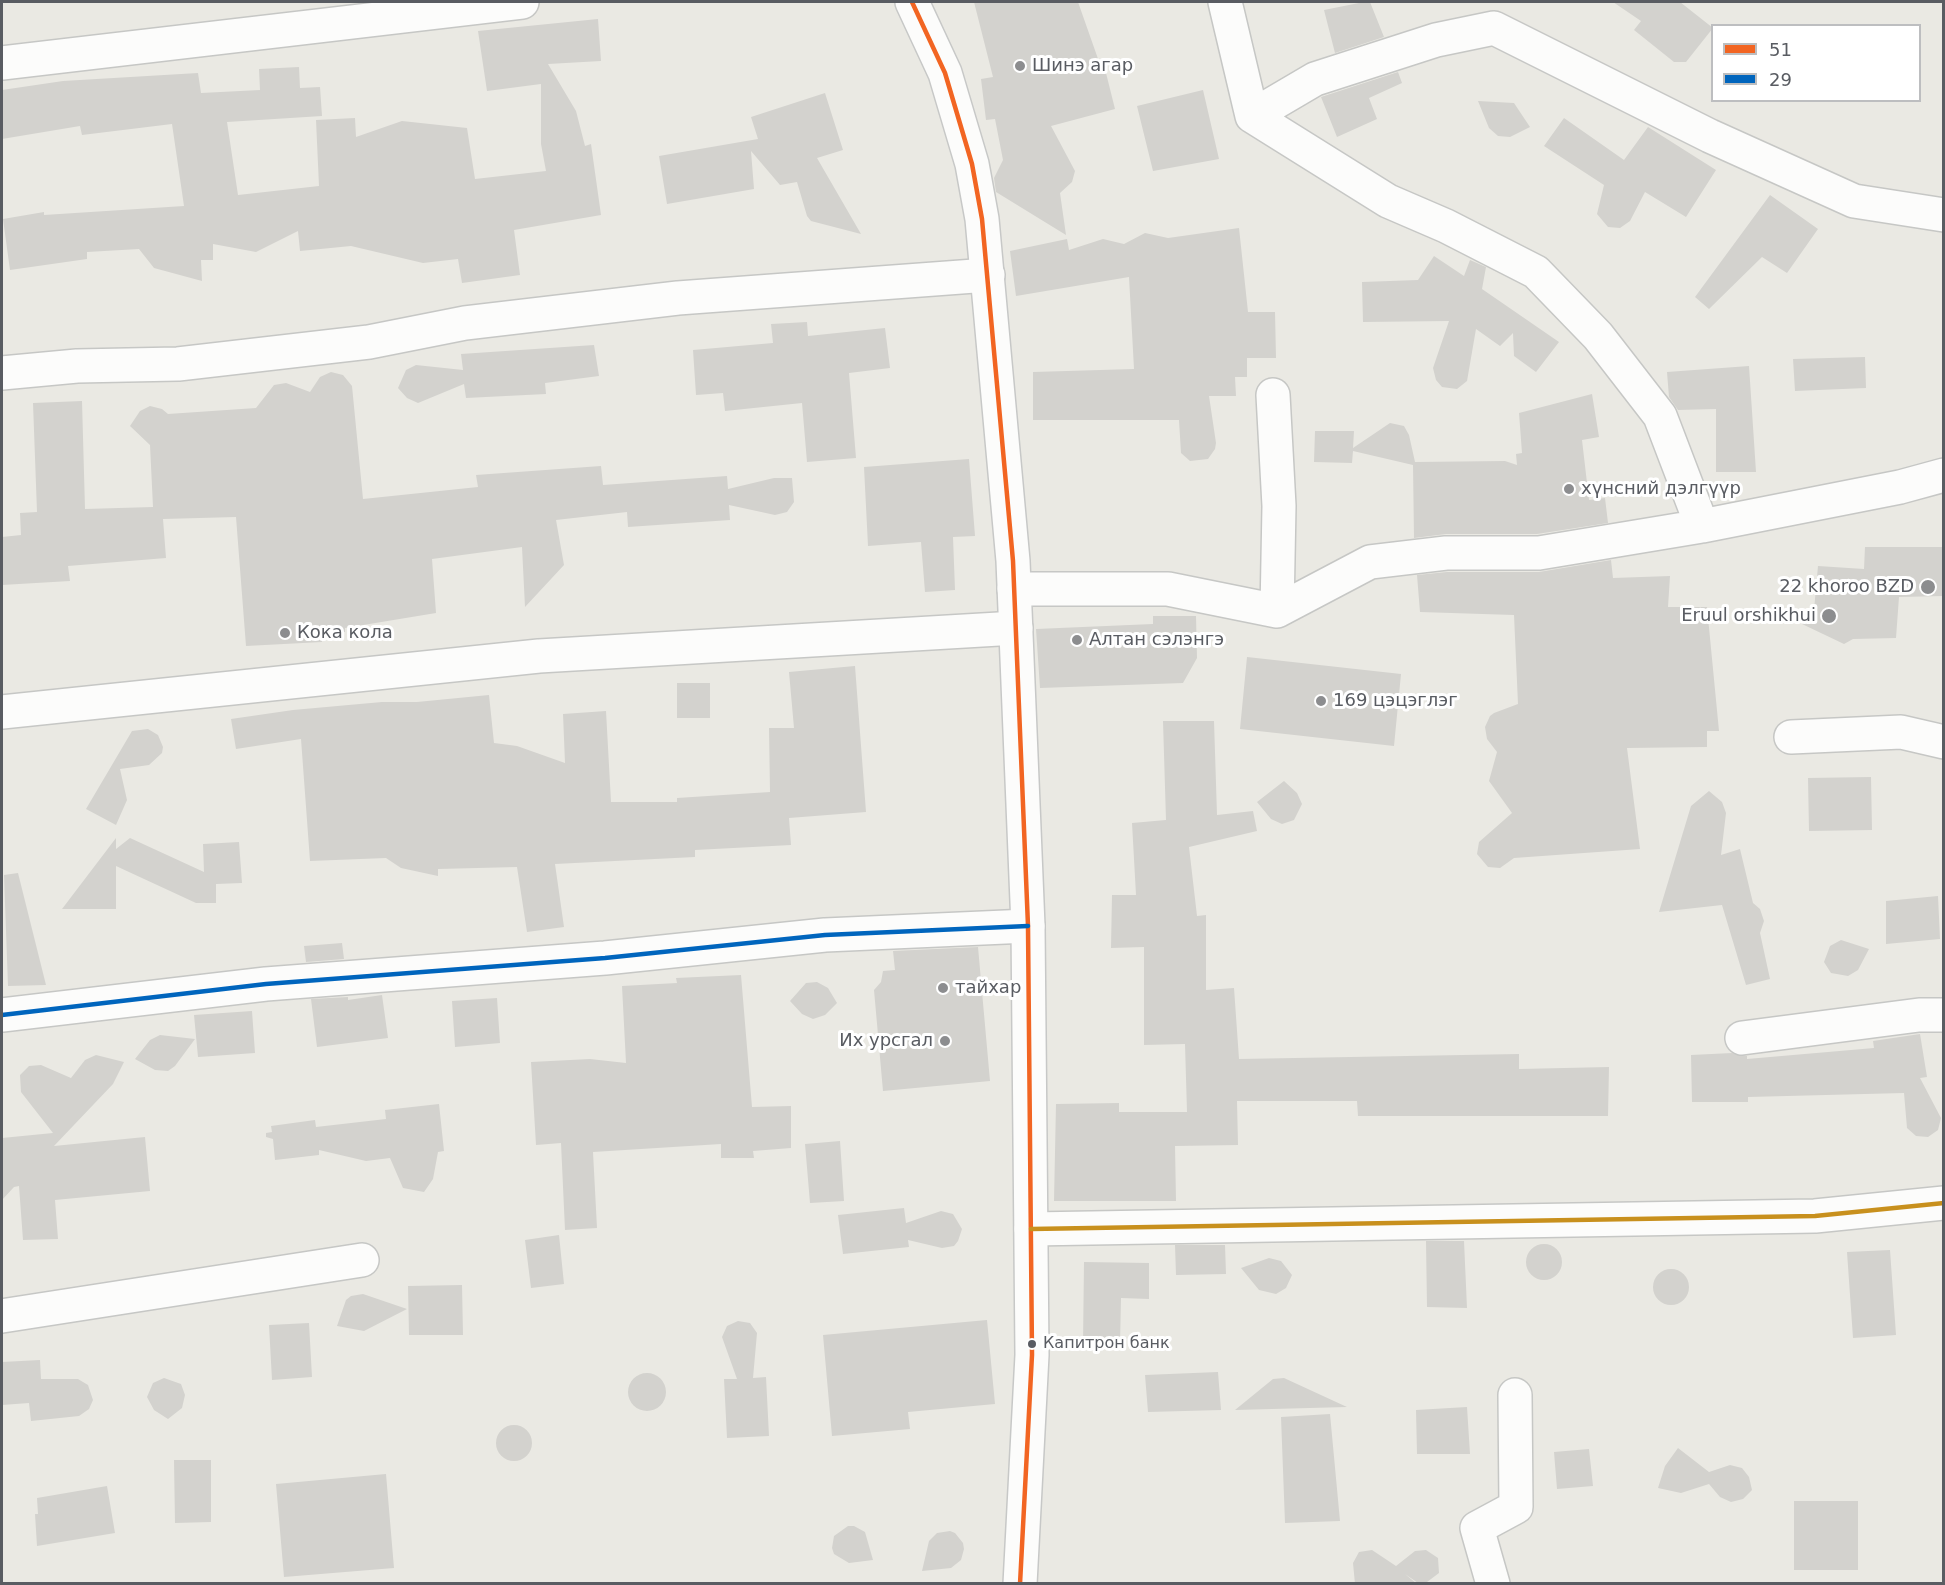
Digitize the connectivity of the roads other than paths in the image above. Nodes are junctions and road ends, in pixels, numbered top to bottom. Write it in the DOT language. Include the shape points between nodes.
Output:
graph roads {
  1 [pos="522,2"];
  2 [pos="912,2"];
  3 [pos="1225,2"];
  4 [pos="2,63"];
  5 [pos="1251,116"];
  6 [pos="1944,216"];
  7 [pos="988,275"];
  8 [pos="2,373"];
  9 [pos="1273,395"];
  10 [pos="1944,475"];
  11 [pos="1900,487"];
  12 [pos="1944,497"];
  13 [pos="1702,526"];
  14 [pos="1014,589"];
  15 [pos="1277,611"];
  16 [pos="1016,628"];
  17 [pos="2,712"];
  18 [pos="1791,737"];
  19 [pos="1944,742"];
  20 [pos="1028,926"];
  21 [pos="2,1015"];
  22 [pos="1944,1015"];
  23 [pos="1742,1038"];
  24 [pos="1944,1203"];
  25 [pos="1031,1229"];
  26 [pos="362,1260"];
  27 [pos="2,1316"];
  28 [pos="1515,1395"];
  29 [pos="1020,1584"];
  30 [pos="1493,1584"];
  1 -- 4 [label="street"];
  2 -- 7 [label="street" via="945,73 972,164"];
  3 -- 5 [label="street"];
  5 -- 6 [label="street" via="1315,79 1436,40 1494,28 1710,136 1854,201"];
  5 -- 13 [label="street" via="1388,201 1536,272 1598,336 1660,416"];
  7 -- 8 [label="street" via="678,297 465,323 369,342 178,364 77,366"];
  7 -- 14 [label="street"];
  9 -- 15 [label="street" via="1279,506"];
  10 -- 11 [label="street"];
  11 -- 12 [label="street"];
  11 -- 13 [label="street"];
  13 -- 15 [label="street" via="1539,553 1446,553 1370,562"];
  14 -- 15 [label="street" via="1168,589"];
  14 -- 16 [label="street"];
  16 -- 17 [label="street" via="539,656"];
  16 -- 20 [label="street"];
  18 -- 19 [label="street" via="1901,732"];
  20 -- 21 [label="street" via="825,935 605,958 266,984"];
  20 -- 25 [label="street"];
  22 -- 23 [label="street"];
  24 -- 25 [label="street" via="1815,1216"];
  25 -- 29 [label="street" via="1032,1355"];
  26 -- 27 [label="street"];
  28 -- 30 [label="street" via="1516,1507 1477,1528"];
}
